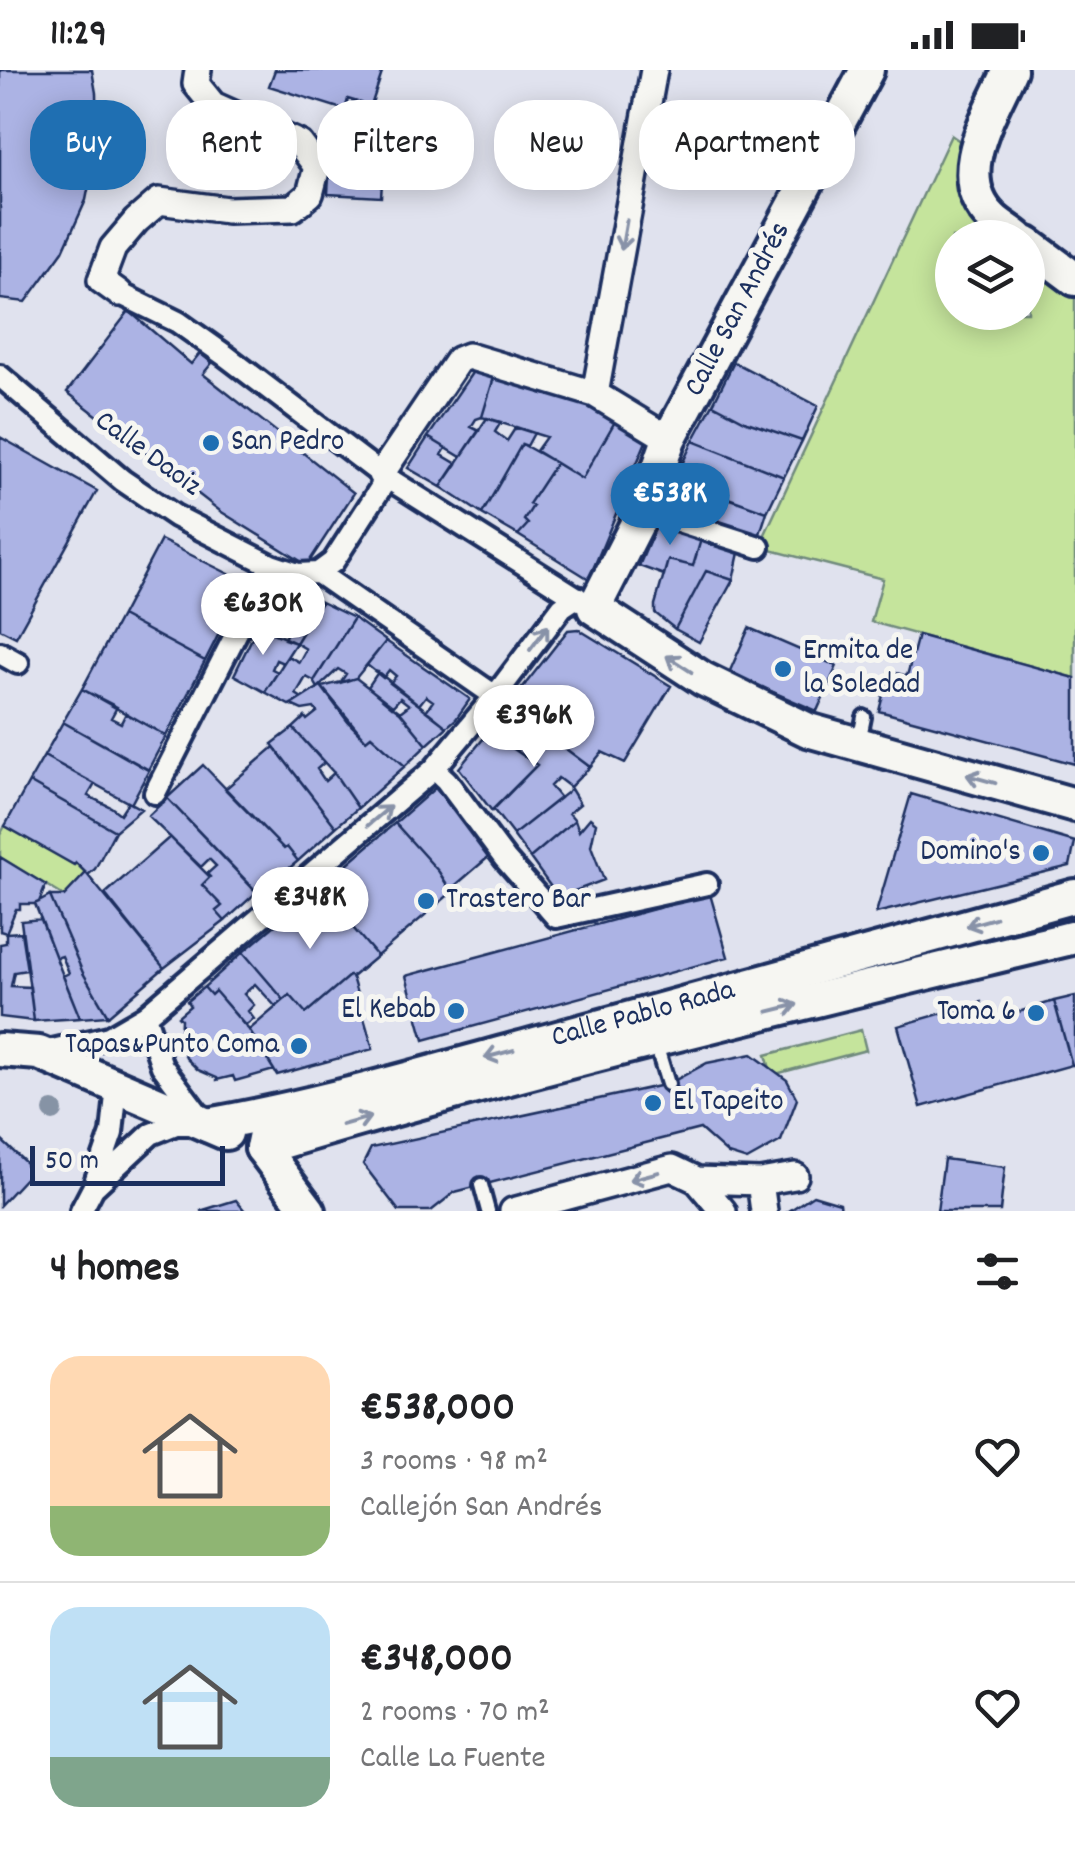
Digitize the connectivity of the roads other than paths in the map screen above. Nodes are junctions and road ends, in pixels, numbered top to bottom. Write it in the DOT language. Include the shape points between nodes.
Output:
graph roads {
  1 [pos="198,70"];
  2 [pos="654,70"];
  3 [pos="867,70"];
  4 [pos="1010,70"];
  5 [pos="995,220"];
  6 [pos="1045,257"];
  7 [pos="1075,279"];
  8 [pos="119,292"];
  9 [pos="0,376"];
  10 [pos="595,394"];
  11 [pos="670,440"];
  12 [pos="384,476"];
  13 [pos="644,510"];
  14 [pos="759,547"];
  15 [pos="271,565"];
  16 [pos="318,573"];
  17 [pos="585,602"];
  18 [pos="496,696"];
  19 [pos="434,769"];
  20 [pos="155,793"];
  21 [pos="1075,805"];
  22 [pos="707,884"];
  23 [pos="1075,896"];
  24 [pos="1075,937"];
  25 [pos="145,1016"];
  26 [pos="651,1026"];
  27 [pos="0,1050"];
  28 [pos="40,1053"];
  29 [pos="668,1084"];
  30 [pos="117,1086"];
  31 [pos="268,1114"];
  32 [pos="207,1125"];
  33 [pos="262,1148"];
  34 [pos="794,1176"];
  35 [pos="697,1180"];
  36 [pos="760,1182"];
  37 [pos="481,1186"];
  38 [pos="93,1188"];
  39 [pos="82,1211"];
  40 [pos="310,1211"];
  41 [pos="488,1211"];
  42 [pos="513,1211"];
  43 [pos="723,1211"];
  44 [pos="764,1211"];
  1 -- 8 [label="street" via="196,84 214,105 300,144 317,167 310,194 293,208 227,210 159,201 113,248 101,280"];
  2 -- 10 [label="street, one-way"];
  3 -- 11 [label="street, Calle San Andrés"];
  4 -- 5 [label="street" via="975,150 972,176"];
  6 -- 7 [label="street"];
  8 -- 12 [label="street" via="178,322"];
  9 -- 15 [label="street, Calle Daoiz" via="134,488"];
  10 -- 11 [label="street"];
  10 -- 12 [label="street" via="468,356 458,360"];
  11 -- 13 [label="street, Calle San Andrés"];
  12 -- 16 [label="street" via="333,562"];
  12 -- 17 [label="street"];
  13 -- 14 [label="street"];
  13 -- 17 [label="street, Calle San Andrés"];
  15 -- 16 [label="street, Calle Daoiz"];
  15 -- 20 [label="street"];
  16 -- 18 [label="street"];
  18 -- 17 [label="street, one-way" via="562,607"];
  21 -- 17 [label="street, one-way" via="861,731 808,730 720,689"];
  18 -- 19 [label="street"];
  19 -- 22 [label="street" via="556,917"];
  25 -- 19 [label="street, one-way"];
  23 -- 26 [label="street, Calle Pablo Rada, one-way"];
  26 -- 24 [label="street, Calle Pablo Rada, one-way"];
  25 -- 28 [label="street" via="109,1037"];
  25 -- 32 [label="street" via="168,1077"];
  26 -- 29 [label="lane"];
  26 -- 31 [label="street, Calle Pablo Rada, one-way"];
  33 -- 26 [label="street, Calle Pablo Rada, one-way"];
  27 -- 28 [label="street"];
  28 -- 30 [label="street"];
  30 -- 32 [label="street"];
  30 -- 38 [label="street" via="112,1134"];
  31 -- 32 [label="street, Calle Pablo Rada"];
  31 -- 33 [label="street"];
  32 -- 33 [label="street"];
  32 -- 38 [label="street" via="176,1124 151,1134"];
  33 -- 40 [label="street"];
  34 -- 36 [label="street"];
  35 -- 36 [label="street"];
  35 -- 42 [label="street, one-way" via="672,1168"];
  35 -- 43 [label="street"];
  36 -- 44 [label="street"];
  37 -- 41 [label="lane"];
  38 -- 39 [label="street"];
}
